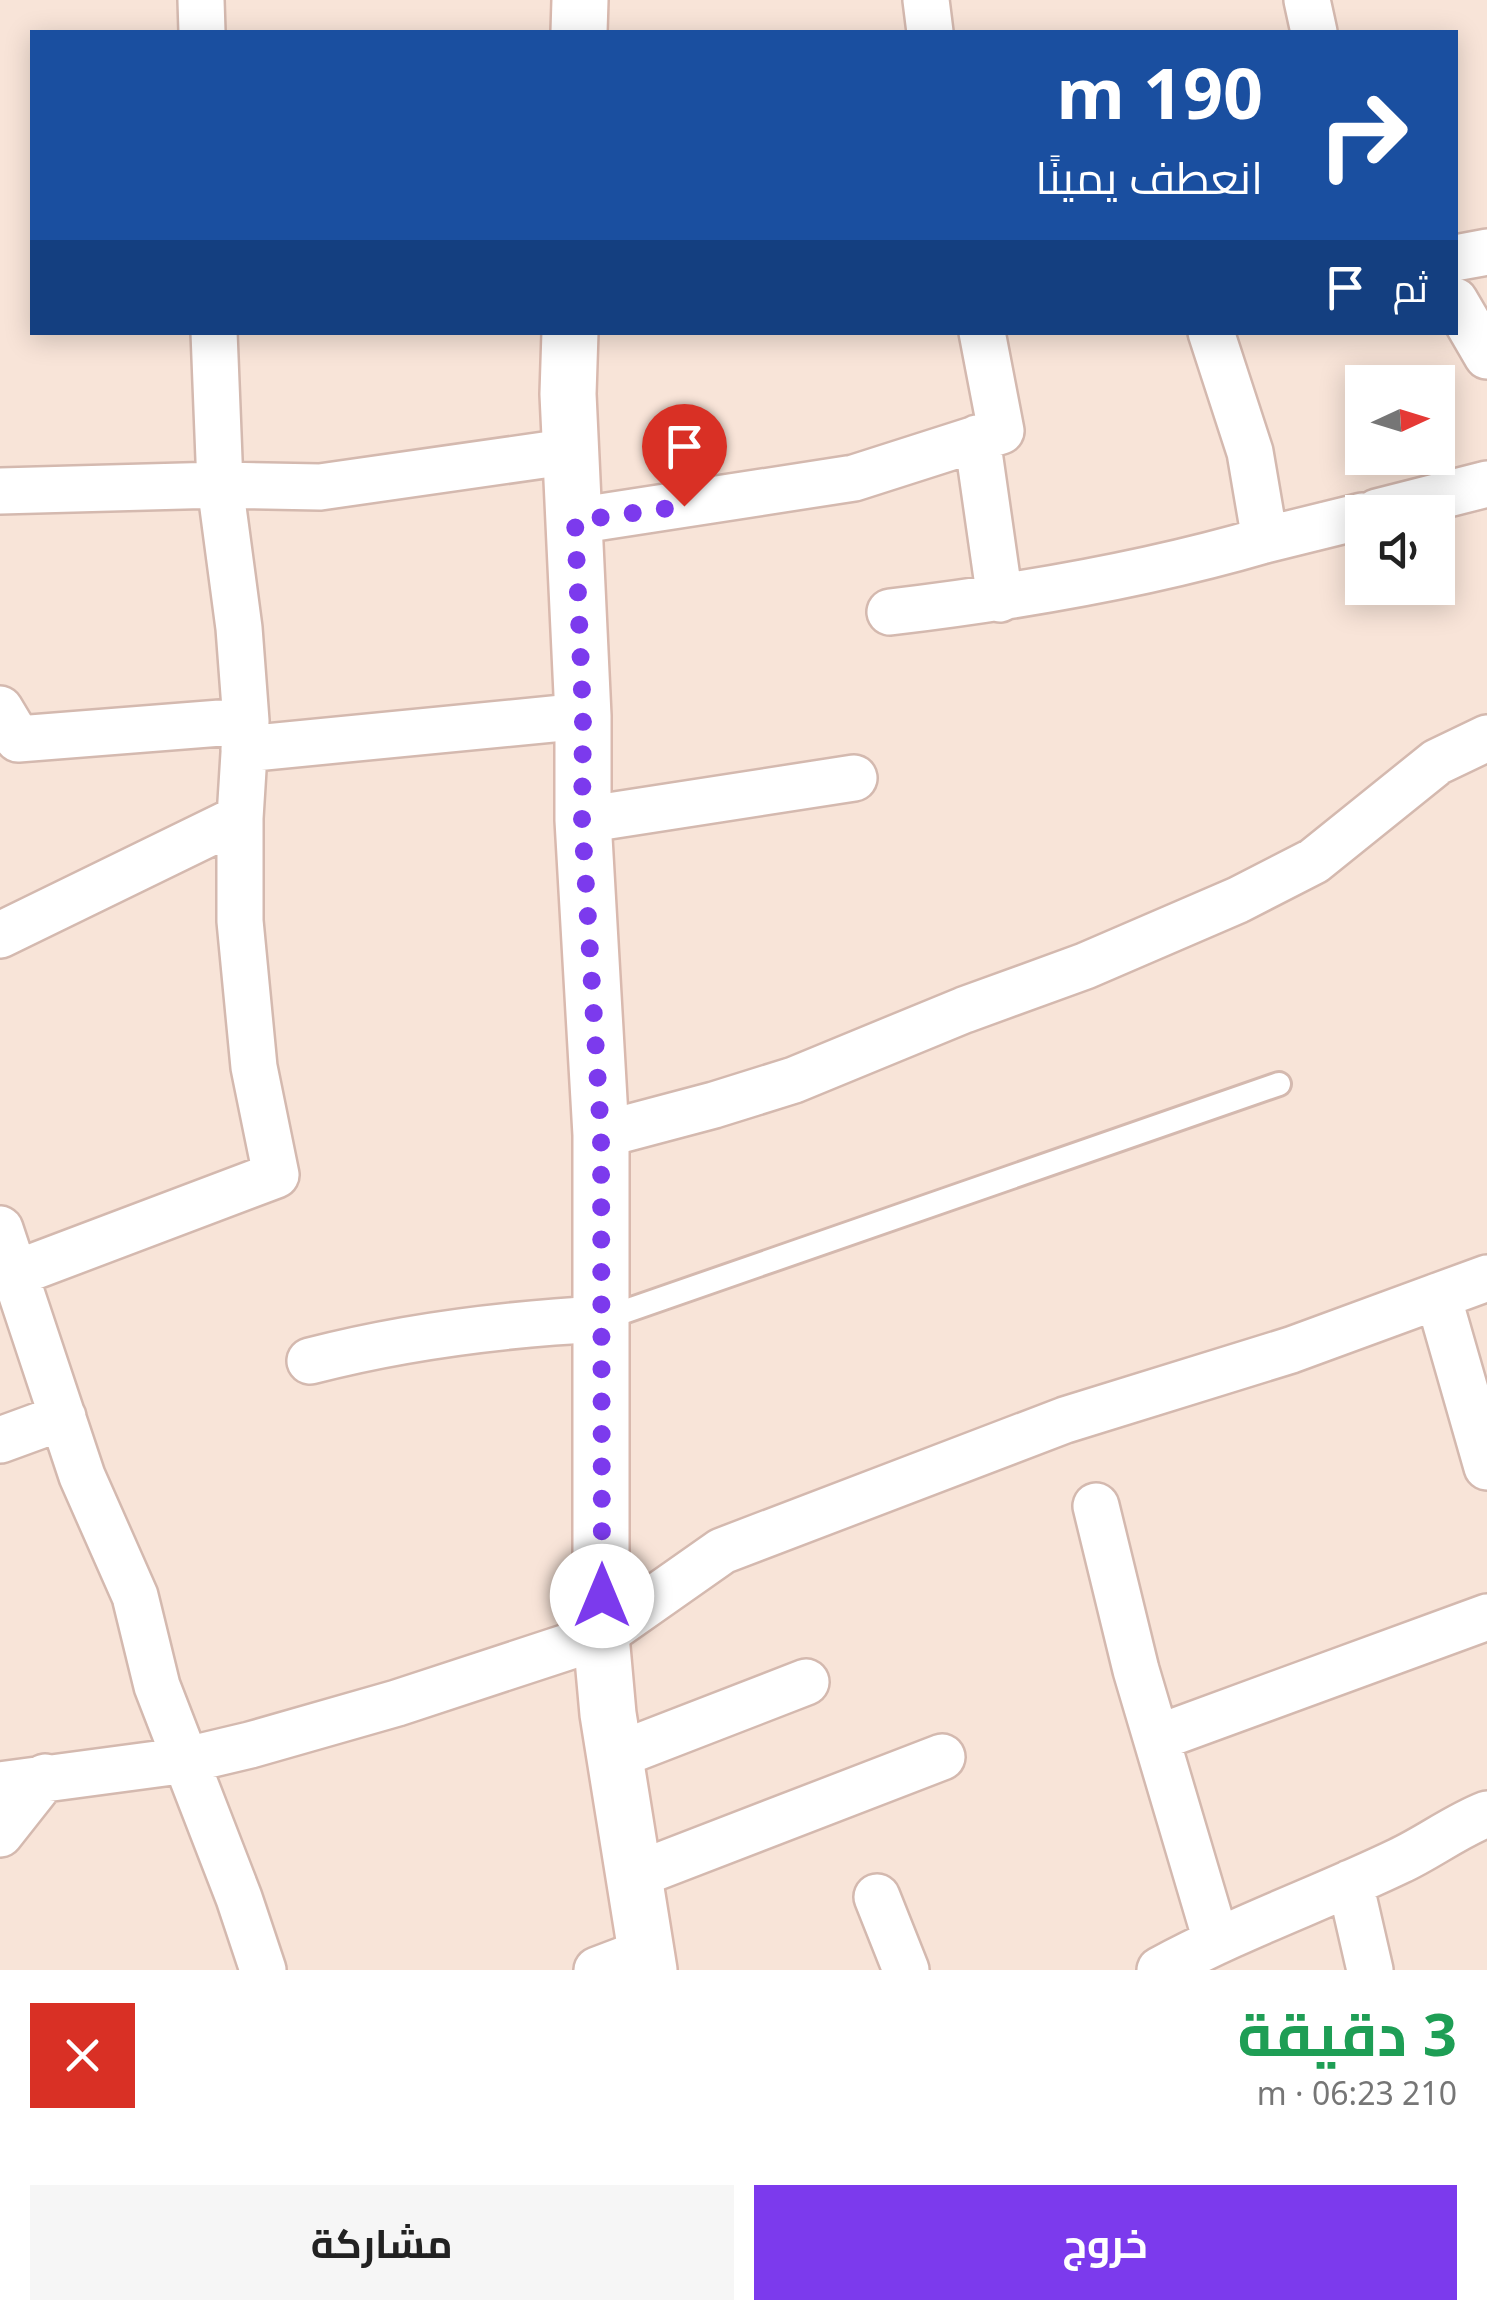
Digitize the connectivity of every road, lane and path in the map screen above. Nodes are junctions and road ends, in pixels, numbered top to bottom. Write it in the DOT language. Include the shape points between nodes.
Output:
graph roads {
  1 [pos="201,0"];
  2 [pos="580,0"];
  3 [pos="926,0"];
  4 [pos="1307,0"];
  5 [pos="202,30"];
  6 [pos="580,30"];
  7 [pos="930,30"];
  8 [pos="1314,30"];
  9 [pos="1487,252"];
  10 [pos="1458,257"];
  11 [pos="1458,306"];
  12 [pos="214,335"];
  13 [pos="570,335"];
  14 [pos="983,335"];
  15 [pos="1212,335"];
  16 [pos="1487,356"];
  17 [pos="977,438"];
  18 [pos="572,451"];
  19 [pos="220,484"];
  20 [pos="1487,484"];
  21 [pos="0,491"];
  22 [pos="1444,495"];
  23 [pos="1345,520"];
  24 [pos="575,521"];
  25 [pos="1265,540"];
  26 [pos="1000,598"];
  27 [pos="890,612"];
  28 [pos="0,709"];
  29 [pos="583,716"];
  30 [pos="245,735"];
  31 [pos="1487,738"];
  32 [pos="854,778"];
  33 [pos="240,818"];
  34 [pos="582,820"];
  35 [pos="0,935"];
  36 [pos="1280,1084"];
  37 [pos="601,1134"];
  38 [pos="0,1229"];
  39 [pos="14,1274"];
  40 [pos="1487,1278"];
  41 [pos="1438,1296"];
  42 [pos="603,1319"];
  43 [pos="310,1361"];
  44 [pos="63,1417"];
  45 [pos="0,1440"];
  46 [pos="1487,1467"];
  47 [pos="1096,1506"];
  48 [pos="1487,1617"];
  49 [pos="601,1636"];
  50 [pos="806,1682"];
  51 [pos="1157,1738"];
  52 [pos="615,1756"];
  53 [pos="942,1757"];
  54 [pos="187,1760"];
  55 [pos="46,1778"];
  56 [pos="0,1785"];
  57 [pos="1487,1814"];
  58 [pos="0,1834"];
  59 [pos="636,1876"];
  60 [pos="1350,1883"];
  61 [pos="877,1897"];
  62 [pos="1188,1959"];
  63 [pos="648,1960"];
  64 [pos="263,1970"];
  65 [pos="597,1970"];
  66 [pos="906,1970"];
  67 [pos="1370,1970"];
  1 -- 5 [label="street"];
  2 -- 6 [label="street"];
  3 -- 7 [label="street"];
  4 -- 8 [label="street"];
  9 -- 10 [label="street"];
  11 -- 16 [label="street"];
  12 -- 19 [label="street"];
  13 -- 18 [label="street"];
  14 -- 17 [label="street" via="1001,431"];
  15 -- 25 [label="street" via="1250,452"];
  17 -- 24 [label="street" via="854,478"];
  17 -- 26 [label="street"];
  18 -- 19 [label="street" via="320,487"];
  18 -- 24 [label="street"];
  19 -- 21 [label="street"];
  19 -- 30 [label="street"];
  20 -- 22 [label="street"];
  23 -- 25 [label="street"];
  24 -- 29 [label="street"];
  25 -- 26 [label="street" via="1178,565"];
  26 -- 27 [label="street"];
  28 -- 30 [label="street" via="18,739"];
  29 -- 30 [label="street"];
  29 -- 34 [label="street"];
  30 -- 33 [label="street"];
  31 -- 37 [label="street" via="1437,762 1314,861 1238,900 794,1080"];
  32 -- 34 [label="street"];
  33 -- 35 [label="street"];
  33 -- 39 [label="street" via="240,921 254,1067 276,1174"];
  34 -- 37 [label="street"];
  36 -- 42 [label="lane"];
  37 -- 42 [label="street"];
  38 -- 39 [label="street"];
  39 -- 44 [label="street"];
  40 -- 41 [label="street"];
  41 -- 46 [label="street"];
  41 -- 49 [label="street" via="1064,1420 722,1551"];
  42 -- 43 [label="street" via="520,1324"];
  42 -- 49 [label="street"];
  44 -- 45 [label="street"];
  44 -- 54 [label="street" via="134,1596 157,1686"];
  47 -- 51 [label="street"];
  48 -- 51 [label="street"];
  49 -- 52 [label="street"];
  49 -- 54 [label="street" via="397,1704"];
  50 -- 52 [label="street"];
  51 -- 62 [label="street"];
  52 -- 59 [label="street"];
  53 -- 59 [label="street"];
  54 -- 55 [label="street"];
  54 -- 64 [label="street"];
  55 -- 56 [label="street"];
  55 -- 58 [label="street"];
  57 -- 60 [label="street"];
  59 -- 63 [label="street"];
  60 -- 62 [label="street"];
  60 -- 67 [label="street"];
  61 -- 66 [label="street"];
  63 -- 65 [label="street"];
}
